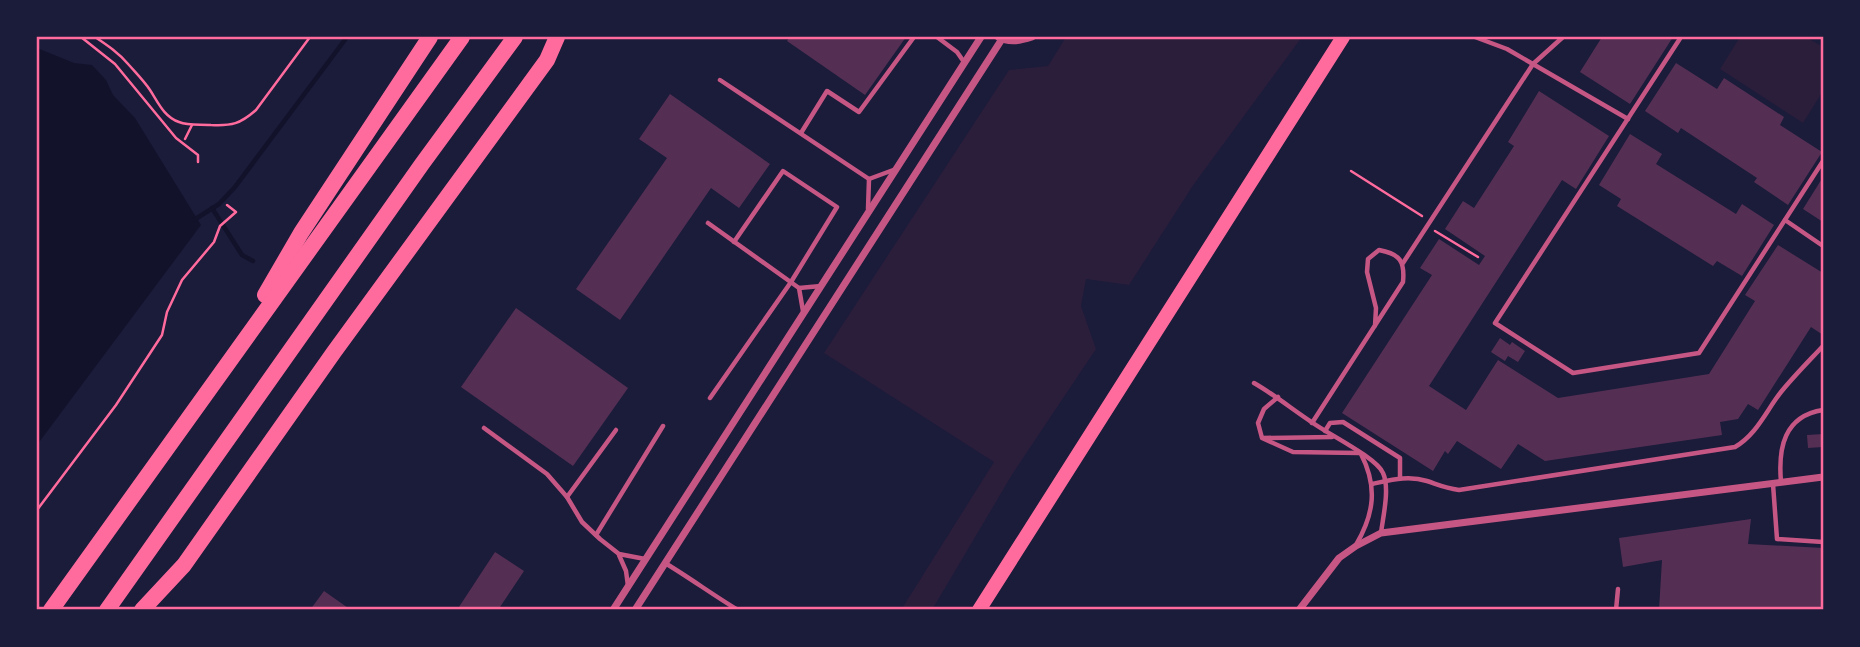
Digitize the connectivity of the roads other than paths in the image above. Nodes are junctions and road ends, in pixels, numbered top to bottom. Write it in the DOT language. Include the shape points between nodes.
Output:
graph roads {
  1 [pos="430,37"];
  2 [pos="462,37"];
  3 [pos="515,37"];
  4 [pos="557,37"];
  5 [pos="914,37"];
  6 [pos="937,37"];
  7 [pos="982,37"];
  8 [pos="1032,37"];
  9 [pos="1343,37"];
  10 [pos="1475,37"];
  11 [pos="1563,37"];
  12 [pos="1681,37"];
  13 [pos="1000,38"];
  14 [pos="965,63"];
  15 [pos="1533,64"];
  16 [pos="720,80"];
  17 [pos="1628,119"];
  18 [pos="801,133"];
  19 [pos="1823,161"];
  20 [pos="897,168"];
  21 [pos="869,178"];
  22 [pos="868,212"];
  23 [pos="1785,220"];
  24 [pos="708,223"];
  25 [pos="734,242"];
  26 [pos="1823,246"];
  27 [pos="1403,263"];
  28 [pos="791,282"];
  29 [pos="822,286"];
  30 [pos="799,288"];
  31 [pos="804,313"];
  32 [pos="1375,326"];
  33 [pos="1823,346"];
  34 [pos="1254,383"];
  35 [pos="212,384"];
  36 [pos="1278,397"];
  37 [pos="710,398"];
  38 [pos="1823,410"];
  39 [pos="1312,423"];
  40 [pos="663,425"];
  41 [pos="484,428"];
  42 [pos="616,430"];
  43 [pos="1325,431"];
  44 [pos="1334,437"];
  45 [pos="1262,438"];
  46 [pos="1361,453"];
  47 [pos="1823,477"];
  48 [pos="1400,478"];
  49 [pos="1386,481"];
  50 [pos="1372,484"];
  51 [pos="1777,484"];
  52 [pos="567,497"];
  53 [pos="1381,533"];
  54 [pos="596,535"];
  55 [pos="1823,542"];
  56 [pos="1356,545"];
  57 [pos="619,554"];
  58 [pos="645,559"];
  59 [pos="665,563"];
  60 [pos="627,588"];
  61 [pos="1618,589"];
  62 [pos="51,610"];
  63 [pos="107,610"];
  64 [pos="142,610"];
  65 [pos="613,610"];
  66 [pos="635,610"];
  67 [pos="738,610"];
  68 [pos="979,610"];
  69 [pos="1299,610"];
  70 [pos="1616,610"];
  1 -- 35 [label="highway" via="301,233"];
  2 -- 35 [label="highway"];
  3 -- 63 [label="highway"];
  4 -- 64 [label="highway" via="547,60 184,565"];
  5 -- 18 [label="lane" via="859,112 827,91"];
  6 -- 14 [label="lane"];
  7 -- 14 [label="street"];
  8 -- 13 [label="street" via="1018,41"];
  9 -- 68 [label="main road"];
  10 -- 15 [label="lane"];
  11 -- 15 [label="lane"];
  12 -- 17 [label="lane"];
  13 -- 59 [label="street"];
  14 -- 20 [label="street"];
  15 -- 17 [label="lane"];
  15 -- 27 [label="lane"];
  16 -- 18 [label="lane"];
  17 -- 23 [label="lane" via="1494,323 1573,373 1699,353"];
  18 -- 21 [label="lane"];
  19 -- 23 [label="lane"];
  20 -- 21 [label="lane"];
  20 -- 22 [label="street"];
  21 -- 22 [label="lane"];
  22 -- 29 [label="street"];
  23 -- 26 [label="lane"];
  24 -- 25 [label="lane"];
  25 -- 28 [label="lane"];
  25 -- 28 [label="lane" via="783,171 837,207"];
  27 -- 32 [label="lane" via="1403,282"];
  27 -- 32 [label="lane" via="1393,253 1379,250 1368,260"];
  28 -- 30 [label="lane"];
  28 -- 37 [label="lane"];
  29 -- 30 [label="lane"];
  29 -- 31 [label="street"];
  30 -- 31 [label="lane"];
  31 -- 58 [label="street"];
  32 -- 39 [label="lane"];
  33 -- 48 [label="lane" via="1782,390 1757,428 1735,447 1459,490"];
  34 -- 36 [label="lane"];
  35 -- 62 [label="highway"];
  36 -- 39 [label="lane"];
  36 -- 45 [label="lane" via="1264,409 1258,423"];
  38 -- 51 [label="lane" via="1795,422 1786,435"];
  39 -- 43 [label="lane"];
  40 -- 54 [label="lane"];
  41 -- 52 [label="lane" via="547,474"];
  42 -- 52 [label="lane"];
  43 -- 44 [label="lane"];
  43 -- 48 [label="lane" via="1330,423 1343,422 1399,458"];
  44 -- 45 [label="lane"];
  44 -- 46 [label="lane"];
  45 -- 46 [label="lane" via="1293,453"];
  46 -- 49 [label="lane" via="1382,470"];
  46 -- 50 [label="lane"];
  47 -- 51 [label="street"];
  48 -- 49 [label="lane"];
  49 -- 50 [label="lane"];
  49 -- 53 [label="lane"];
  50 -- 56 [label="lane" via="1371,508"];
  51 -- 53 [label="street"];
  51 -- 55 [label="lane" via="1777,539"];
  52 -- 54 [label="lane" via="582,523"];
  53 -- 56 [label="street"];
  54 -- 57 [label="lane"];
  56 -- 69 [label="street" via="1339,558"];
  57 -- 58 [label="lane"];
  57 -- 60 [label="lane"];
  58 -- 60 [label="street"];
  59 -- 66 [label="street"];
  59 -- 67 [label="lane"];
  60 -- 65 [label="street"];
  61 -- 70 [label="lane"];
}
